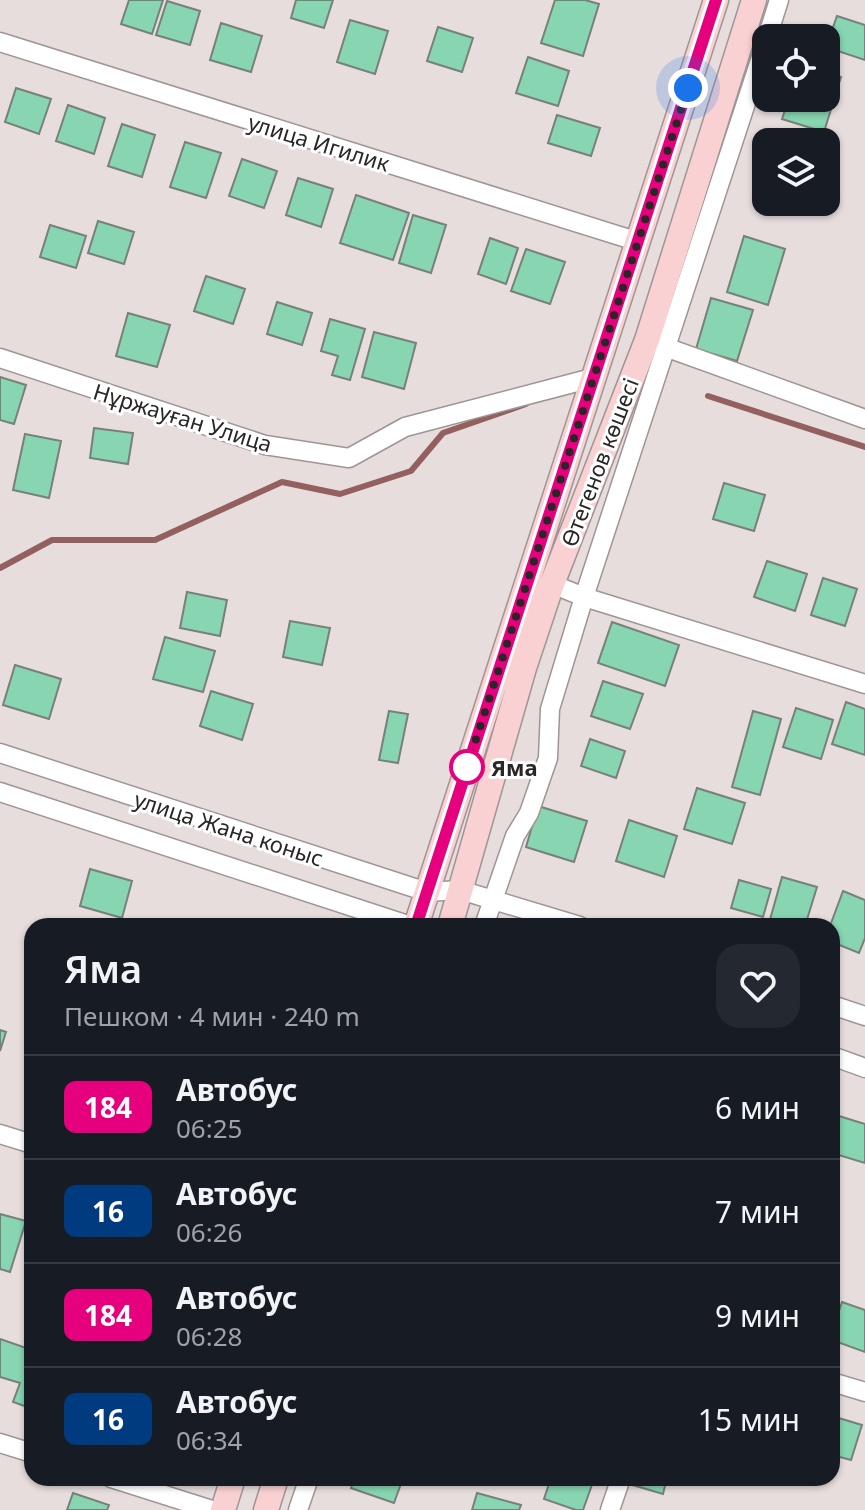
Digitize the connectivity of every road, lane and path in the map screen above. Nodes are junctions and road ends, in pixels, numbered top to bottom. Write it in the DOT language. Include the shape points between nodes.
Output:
graph roads {
  1 [pos="716,0"];
  2 [pos="754,0"];
  3 [pos="779,0"];
  4 [pos="772,24"];
  5 [pos="0,42"];
  6 [pos="752,81"];
  7 [pos="688,88"];
  8 [pos="723,98"];
  9 [pos="639,242"];
  10 [pos="657,344"];
  11 [pos="0,358"];
  12 [pos="596,377"];
  13 [pos="865,419"];
  14 [pos="552,584"];
  15 [pos="584,597"];
  16 [pos="865,684"];
  17 [pos="0,753"];
  18 [pos="0,792"];
  19 [pos="460,890"];
  20 [pos="427,892"];
  21 [pos="492,900"];
  22 [pos="388,918"];
  23 [pos="416,918"];
  24 [pos="452,918"];
  25 [pos="486,918"];
  26 [pos="553,918"];
  27 [pos="840,1008"];
  28 [pos="865,1016"];
  29 [pos="840,1059"];
  30 [pos="865,1068"];
  31 [pos="0,1134"];
  32 [pos="24,1142"];
  33 [pos="840,1384"];
  34 [pos="865,1392"];
  35 [pos="0,1443"];
  36 [pos="24,1450"];
  37 [pos="136,1486"];
  38 [pos="230,1486"];
  39 [pos="274,1486"];
  40 [pos="306,1486"];
  41 [pos="618,1486"];
  42 [pos="212,1510"];
  43 [pos="223,1510"];
  44 [pos="266,1510"];
  45 [pos="298,1510"];
  46 [pos="610,1510"];
  1 -- 7 [label="main road, Өтегенов көшесі"];
  2 -- 8 [label="main road, Өтегенов көшесі"];
  3 -- 4 [label="street"];
  5 -- 9 [label="street, улица Игилик"];
  6 -- 10 [label="street"];
  7 -- 8 [label="main road"];
  7 -- 9 [label="main road, Өтегенов көшесі"];
  8 -- 10 [label="main road, Өтегенов көшесі"];
  9 -- 12 [label="main road, Өтегенов көшесі"];
  10 -- 13 [label="street"];
  10 -- 14 [label="main road, Өтегенов көшесі"];
  10 -- 15 [label="street"];
  11 -- 12 [label="street, Нұржауған Улица" via="265,445 349,458 405,427"];
  12 -- 20 [label="main road, Өтегенов көшесі"];
  14 -- 15 [label="street"];
  14 -- 19 [label="main road, Өтегенов көшесі"];
  15 -- 16 [label="street"];
  15 -- 21 [label="street" via="550,709 548,758"];
  17 -- 20 [label="street, улица Жана коныс"];
  18 -- 22 [label="street, улица Жана коныс"];
  19 -- 20 [label="street, улица Жана коныс"];
  19 -- 21 [label="street"];
  19 -- 24 [label="main road, Өтегенов көшесі"];
  20 -- 23 [label="main road, Өтегенов көшесі"];
  21 -- 25 [label="street"];
  21 -- 26 [label="street"];
  27 -- 28 [label="street"];
  29 -- 30 [label="street"];
  31 -- 32 [label="street"];
  33 -- 34 [label="street"];
  35 -- 36 [label="street"];
  37 -- 42 [label="street"];
  38 -- 43 [label="main road"];
  39 -- 44 [label="main road"];
  40 -- 45 [label="street"];
  41 -- 46 [label="street"];
}
